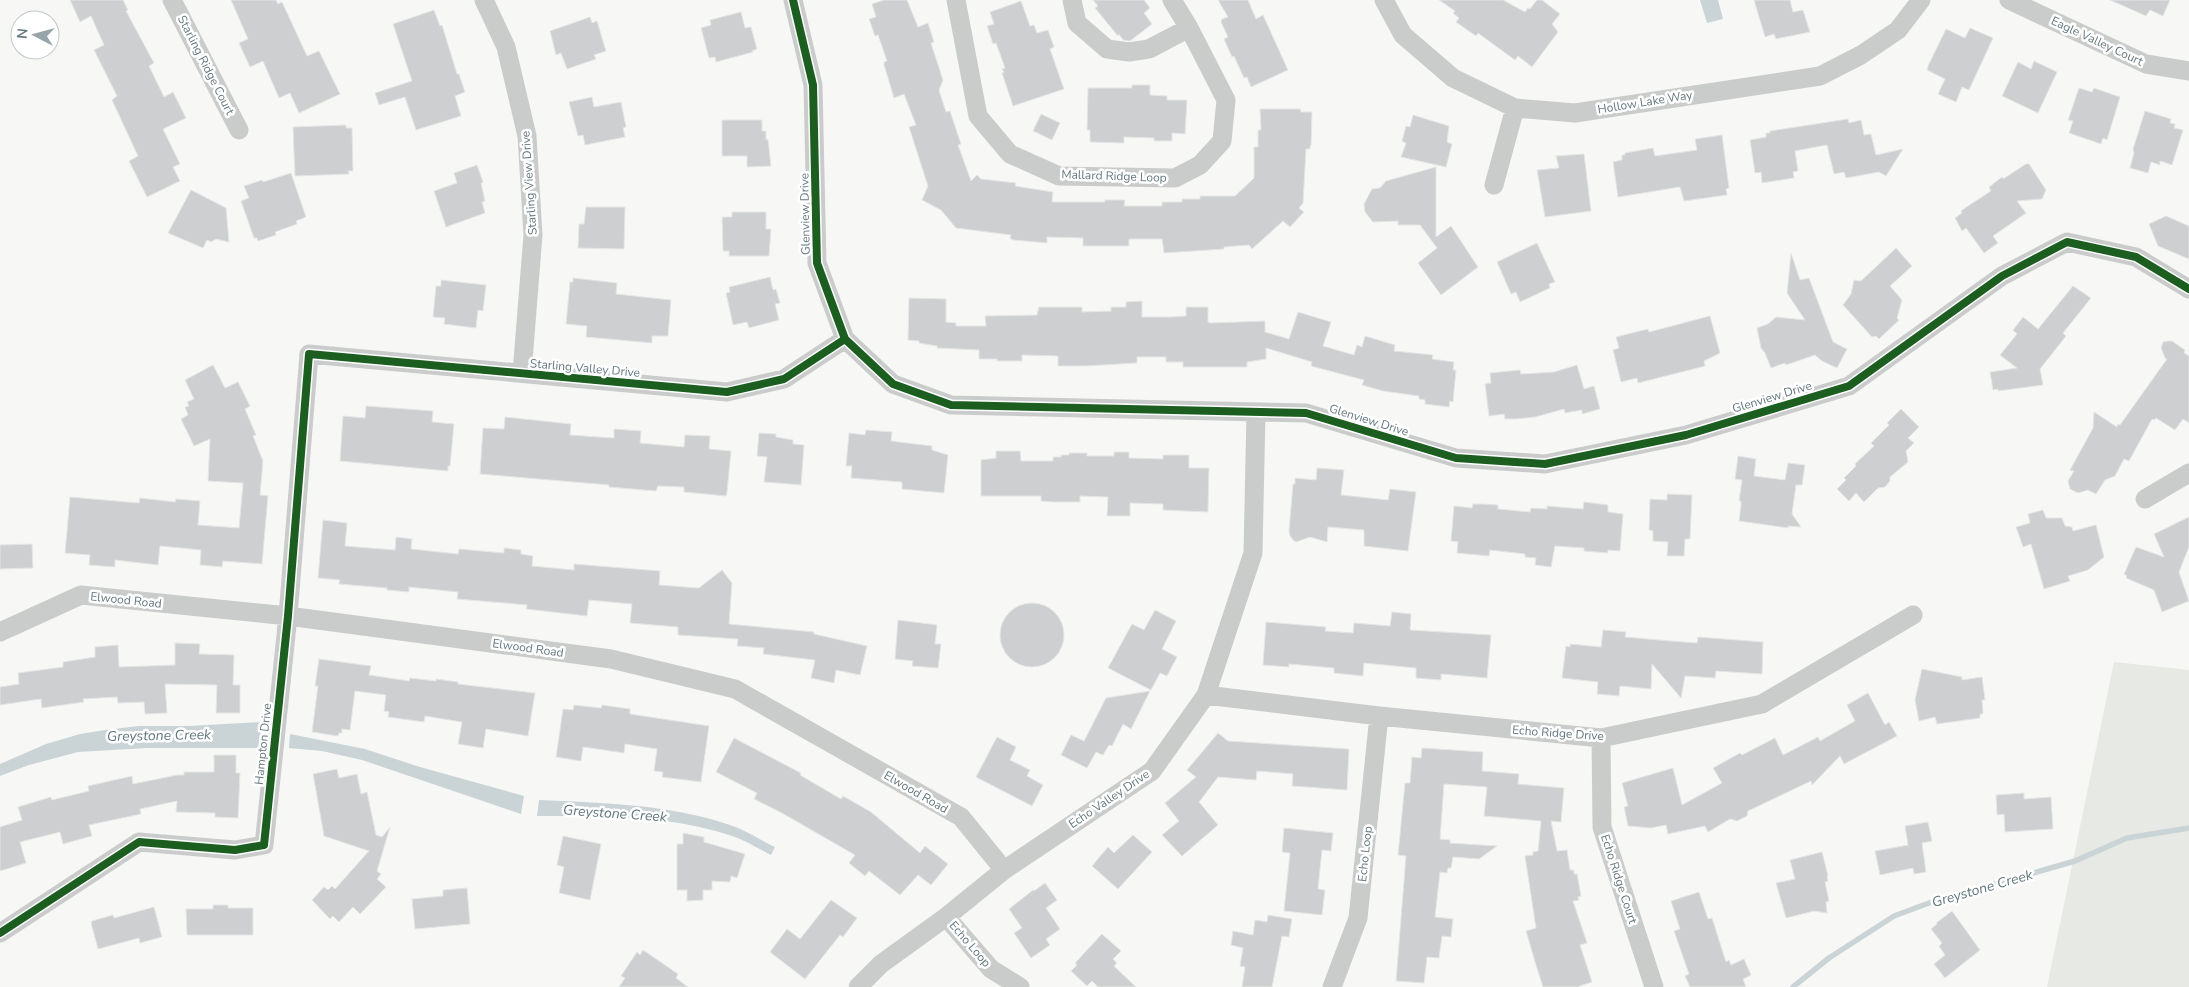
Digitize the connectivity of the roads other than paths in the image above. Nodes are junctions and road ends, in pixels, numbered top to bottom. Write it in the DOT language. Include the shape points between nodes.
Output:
graph roads {
  1 [pos="172,0"];
  2 [pos="484,0"];
  3 [pos="793,0"];
  4 [pos="956,0"];
  5 [pos="1072,0"];
  6 [pos="1172,0"];
  7 [pos="1384,0"];
  8 [pos="1921,0"];
  9 [pos="2009,0"];
  10 [pos="1189,28"];
  11 [pos="2189,71"];
  12 [pos="1515,108"];
  13 [pos="240,130"];
  14 [pos="1494,185"];
  15 [pos="2189,288"];
  16 [pos="846,339"];
  17 [pos="309,354"];
  18 [pos="522,373"];
  19 [pos="1256,412"];
  20 [pos="2189,473"];
  21 [pos="2145,499"];
  22 [pos="1913,615"];
  23 [pos="288,616"];
  24 [pos="0,632"];
  25 [pos="1206,695"];
  26 [pos="1380,716"];
  27 [pos="1601,738"];
  28 [pos="1004,870"];
  29 [pos="946,917"];
  30 [pos="0,933"];
  31 [pos="858,987"];
  32 [pos="1020,987"];
  33 [pos="1332,987"];
  34 [pos="1654,987"];
  1 -- 13 [label="street, Starling Ridge Court"];
  2 -- 18 [label="street, Starling View Drive" via="506,47 527,136 533,235"];
  3 -- 16 [label="street, Glenview Drive" via="813,85 818,263"];
  4 -- 10 [label="street, Mallard Ridge Loop" via="978,116 1010,154 1059,176 1175,178 1200,164 1222,141 1226,100"];
  5 -- 10 [label="street" via="1078,23 1107,49 1129,52 1149,49"];
  6 -- 10 [label="street, Mallard Ridge Loop"];
  7 -- 12 [label="street, Hollow Lake Way" via="1403,35 1452,78"];
  8 -- 12 [label="street, Hollow Lake Way" via="1898,30 1861,56 1820,76 1575,113"];
  9 -- 11 [label="street, Eagle Valley Court" via="2146,64"];
  12 -- 14 [label="street"];
  15 -- 19 [label="street, Glenview Drive" via="2136,257 2068,242 2002,276 1849,386 1686,435 1545,464 1456,458 1306,413"];
  16 -- 18 [label="street, Starling Valley Drive" via="784,379 727,392"];
  16 -- 19 [label="street, Glenview Drive" via="893,384 951,405"];
  17 -- 18 [label="street, Starling Valley Drive"];
  17 -- 23 [label="street, Hampton Drive"];
  19 -- 25 [label="street, Echo Valley Drive" via="1253,553"];
  20 -- 21 [label="street"];
  22 -- 27 [label="street, Echo Ridge Drive" via="1762,704"];
  23 -- 24 [label="street, Elwood Road" via="81,596"];
  23 -- 28 [label="street, Elwood Road" via="611,659 735,689 961,817"];
  23 -- 30 [label="street, Hampton Drive" via="264,845 235,850 139,842"];
  25 -- 26 [label="street, Echo Ridge Drive"];
  25 -- 28 [label="street, Echo Valley Drive" via="1152,771"];
  26 -- 27 [label="street, Echo Ridge Drive"];
  26 -- 33 [label="street, Echo Loop" via="1358,918"];
  27 -- 34 [label="street, Echo Ridge Court" via="1602,827"];
  28 -- 29 [label="street, Echo Valley Drive"];
  29 -- 31 [label="street, Echo Valley Drive" via="881,964"];
  29 -- 32 [label="street, Echo Loop" via="991,969"];
}
